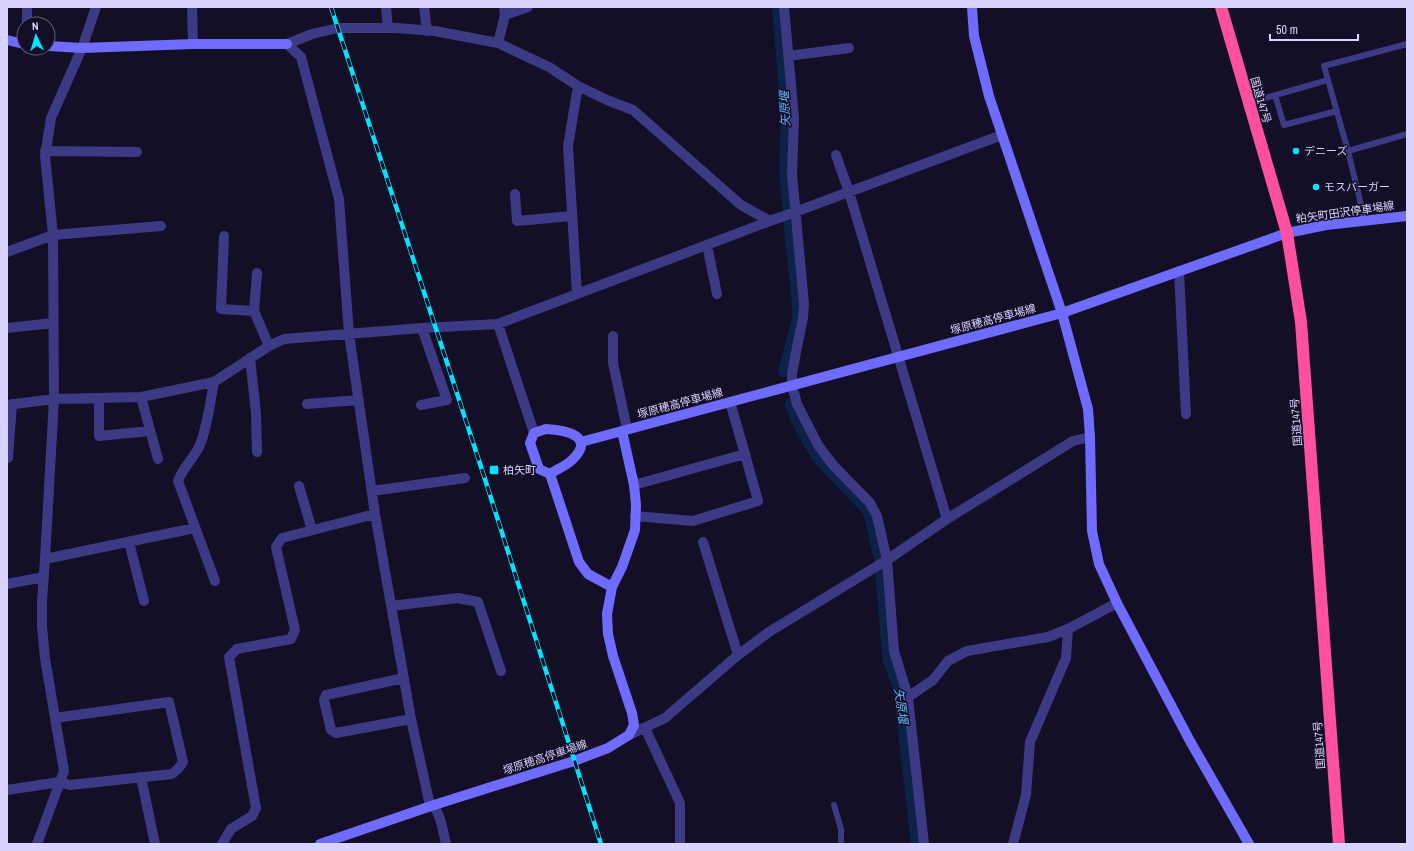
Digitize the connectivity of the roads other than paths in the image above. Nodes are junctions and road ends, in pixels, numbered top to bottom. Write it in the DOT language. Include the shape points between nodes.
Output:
graph roads {
  1 [pos="96,7"];
  2 [pos="192,7"];
  3 [pos="386,7"];
  4 [pos="424,7"];
  5 [pos="528,7"];
  6 [pos="784,7"];
  7 [pos="972,7"];
  8 [pos="1221,7"];
  9 [pos="505,11"];
  10 [pos="388,28"];
  11 [pos="427,31"];
  12 [pos="498,43"];
  13 [pos="193,44"];
  14 [pos="287,44"];
  15 [pos="1407,44"];
  16 [pos="56,46"];
  17 [pos="82,48"];
  18 [pos="849,48"];
  19 [pos="788,56"];
  20 [pos="1328,80"];
  21 [pos="578,86"];
  22 [pos="1275,95"];
  23 [pos="1248,103"];
  24 [pos="1337,111"];
  25 [pos="1407,134"];
  26 [pos="1002,135"];
  27 [pos="46,150"];
  28 [pos="1348,151"];
  29 [pos="137,152"];
  30 [pos="836,155"];
  31 [pos="849,192"];
  32 [pos="515,194"];
  33 [pos="795,212"];
  34 [pos="572,216"];
  35 [pos="1407,216"];
  36 [pos="770,221"];
  37 [pos="1365,221"];
  38 [pos="161,226"];
  39 [pos="1286,233"];
  40 [pos="53,235"];
  41 [pos="224,236"];
  42 [pos="707,245"];
  43 [pos="7,252"];
  44 [pos="1179,271"];
  45 [pos="256,273"];
  46 [pos="577,294"];
  47 [pos="717,294"];
  48 [pos="254,311"];
  49 [pos="1062,313"];
  50 [pos="54,324"];
  51 [pos="498,324"];
  52 [pos="7,328"];
  53 [pos="422,328"];
  54 [pos="350,334"];
  55 [pos="613,336"];
  56 [pos="269,346"];
  57 [pos="898,357"];
  58 [pos="250,358"];
  59 [pos="214,382"];
  60 [pos="792,385"];
  61 [pos="140,397"];
  62 [pos="99,398"];
  63 [pos="54,399"];
  64 [pos="359,400"];
  65 [pos="730,402"];
  66 [pos="307,404"];
  67 [pos="10,405"];
  68 [pos="420,405"];
  69 [pos="1186,414"];
  70 [pos="624,430"];
  71 [pos="150,431"];
  72 [pos="534,433"];
  73 [pos="1090,437"];
  74 [pos="581,442"];
  75 [pos="257,452"];
  76 [pos="745,454"];
  77 [pos="8,458"];
  78 [pos="158,459"];
  79 [pos="550,474"];
  80 [pos="465,478"];
  81 [pos="634,485"];
  82 [pos="299,486"];
  83 [pos="372,491"];
  84 [pos="375,514"];
  85 [pos="636,516"];
  86 [pos="947,519"];
  87 [pos="195,528"];
  88 [pos="312,530"];
  89 [pos="129,542"];
  90 [pos="703,542"];
  91 [pos="46,559"];
  92 [pos="887,560"];
  93 [pos="44,578"];
  94 [pos="215,580"];
  95 [pos="7,584"];
  96 [pos="612,587"];
  97 [pos="144,601"];
  98 [pos="1117,603"];
  99 [pos="391,606"];
  100 [pos="1068,629"];
  101 [pos="738,655"];
  102 [pos="502,671"];
  103 [pos="404,678"];
  104 [pos="908,697"];
  105 [pos="55,718"];
  106 [pos="411,719"];
  107 [pos="645,728"];
  108 [pos="629,735"];
  109 [pos="141,777"];
  110 [pos="60,782"];
  111 [pos="7,790"];
  112 [pos="434,805"];
  113 [pos="834,805"];
  114 [pos="37,844"];
  115 [pos="155,844"];
  116 [pos="222,844"];
  117 [pos="320,844"];
  118 [pos="446,844"];
  119 [pos="680,844"];
  120 [pos="841,844"];
  121 [pos="924,844"];
  122 [pos="1013,844"];
  123 [pos="1249,844"];
  124 [pos="1339,844"];
  1 -- 17 [label="street"];
  2 -- 13 [label="street"];
  3 -- 10 [label="street"];
  4 -- 11 [label="street"];
  5 -- 9 [label="street"];
  6 -- 19 [label="street"];
  7 -- 26 [label="main road" via="974,36"];
  8 -- 23 [label="highway, 国道147号"];
  9 -- 12 [label="street"];
  10 -- 11 [label="street"];
  10 -- 14 [label="street" via="338,28 312,34"];
  11 -- 12 [label="street"];
  12 -- 21 [label="street" via="549,67"];
  13 -- 14 [label="main road"];
  13 -- 17 [label="main road"];
  14 -- 54 [label="street" via="301,57 339,199"];
  15 -- 20 [label="lane" via="1324,66"];
  16 -- 17 [label="main road"];
  17 -- 27 [label="street" via="51,118"];
  18 -- 19 [label="street"];
  19 -- 33 [label="street" via="794,118 792,174"];
  20 -- 22 [label="lane"];
  20 -- 24 [label="lane"];
  21 -- 34 [label="street" via="568,146"];
  21 -- 36 [label="street" via="633,110 741,205"];
  22 -- 23 [label="lane"];
  22 -- 24 [label="lane" via="1284,125"];
  23 -- 39 [label="highway, 国道147号"];
  24 -- 28 [label="lane"];
  25 -- 28 [label="lane"];
  26 -- 31 [label="street"];
  26 -- 49 [label="main road"];
  27 -- 29 [label="street"];
  27 -- 40 [label="street"];
  28 -- 37 [label="lane"];
  30 -- 31 [label="street"];
  31 -- 33 [label="street"];
  31 -- 57 [label="street"];
  32 -- 34 [label="street" via="517,221"];
  33 -- 36 [label="street"];
  33 -- 60 [label="street" via="804,304"];
  34 -- 46 [label="street"];
  35 -- 37 [label="main road, 粕矢町田沢停車場線"];
  36 -- 42 [label="street"];
  37 -- 39 [label="main road, 粕矢町田沢停車場線"];
  38 -- 40 [label="street"];
  39 -- 44 [label="main road, 粕矢町田沢停車場線"];
  39 -- 124 [label="highway, 国道147号" via="1301,322"];
  40 -- 43 [label="street"];
  40 -- 50 [label="street"];
  41 -- 48 [label="street" via="221,309"];
  42 -- 46 [label="street"];
  42 -- 47 [label="street"];
  44 -- 49 [label="main road, 塚原穂高停車場線"];
  44 -- 69 [label="street"];
  45 -- 48 [label="street"];
  46 -- 51 [label="street"];
  48 -- 56 [label="street"];
  49 -- 57 [label="main road, 塚原穂高停車場線"];
  49 -- 73 [label="main road" via="1088,409"];
  50 -- 52 [label="street"];
  50 -- 63 [label="street"];
  51 -- 53 [label="street"];
  51 -- 72 [label="street"];
  53 -- 54 [label="street"];
  53 -- 68 [label="street" via="447,400"];
  54 -- 56 [label="street" via="284,338"];
  54 -- 64 [label="street"];
  55 -- 70 [label="street" via="613,363"];
  56 -- 58 [label="street"];
  57 -- 60 [label="main road, 塚原穂高停車場線"];
  57 -- 86 [label="street"];
  58 -- 59 [label="street"];
  58 -- 75 [label="street"];
  59 -- 61 [label="street"];
  59 -- 87 [label="street" via="208,418 198,449 182,470 178,481"];
  60 -- 65 [label="main road, 塚原穂高停車場線"];
  60 -- 92 [label="street" via="797,404 818,445 833,465 870,503 877,516"];
  61 -- 62 [label="street"];
  61 -- 71 [label="street"];
  62 -- 63 [label="street"];
  62 -- 71 [label="street" via="99,436"];
  63 -- 67 [label="street"];
  63 -- 91 [label="street"];
  64 -- 66 [label="street"];
  64 -- 83 [label="street"];
  65 -- 70 [label="main road, 塚原穂高停車場線"];
  65 -- 76 [label="street"];
  67 -- 77 [label="street"];
  70 -- 74 [label="main road, 塚原穂高停車場線"];
  70 -- 81 [label="main road"];
  71 -- 78 [label="street"];
  72 -- 74 [label="main road" via="546,429 561,430 575,434"];
  72 -- 79 [label="main road" via="530,443 539,469"];
  73 -- 86 [label="street" via="1073,441"];
  73 -- 98 [label="main road" via="1092,532 1099,564"];
  74 -- 79 [label="main road" via="581,450 571,461"];
  76 -- 81 [label="street"];
  76 -- 85 [label="street" via="758,501 693,521"];
  79 -- 96 [label="main road" via="579,562 588,574"];
  80 -- 83 [label="street"];
  81 -- 85 [label="main road"];
  82 -- 88 [label="street"];
  83 -- 84 [label="street"];
  84 -- 88 [label="street"];
  84 -- 99 [label="street"];
  85 -- 96 [label="main road" via="629,549"];
  86 -- 92 [label="street"];
  87 -- 89 [label="street"];
  87 -- 94 [label="street"];
  88 -- 116 [label="street" via="282,538 276,547 295,630 291,639 237,649 229,657 256,808 252,816 231,830"];
  89 -- 91 [label="street"];
  89 -- 97 [label="street"];
  90 -- 101 [label="street"];
  91 -- 93 [label="street"];
  92 -- 101 [label="street" via="769,632"];
  92 -- 104 [label="street" via="894,651"];
  93 -- 95 [label="street"];
  93 -- 105 [label="street" via="42,626"];
  96 -- 108 [label="main road" via="607,614 608,634 632,713 634,725"];
  98 -- 100 [label="street"];
  98 -- 123 [label="main road" via="1190,741"];
  99 -- 102 [label="street" via="458,598 478,602"];
  99 -- 103 [label="street"];
  100 -- 104 [label="street" via="1048,637 967,651 948,661 933,680"];
  100 -- 122 [label="street" via="1066,658 1030,742 1026,795"];
  101 -- 107 [label="street" via="665,718"];
  103 -- 106 [label="street"];
  103 -- 106 [label="street" via="326,695 324,700 331,730 336,733"];
  104 -- 121 [label="street"];
  105 -- 109 [label="street" via="169,702 183,762 172,774"];
  105 -- 110 [label="street" via="64,771"];
  106 -- 112 [label="street" via="429,801"];
  107 -- 108 [label="street"];
  107 -- 119 [label="street" via="680,803"];
  108 -- 112 [label="main road, 塚原穂高停車場線" via="608,748 574,761"];
  109 -- 110 [label="street" via="70,785"];
  109 -- 115 [label="street"];
  110 -- 111 [label="street"];
  110 -- 114 [label="street"];
  112 -- 117 [label="main road, 塚原穂高停車場線"];
  112 -- 118 [label="street" via="439,814"];
  113 -- 120 [label="lane" via="841,829"];
}
